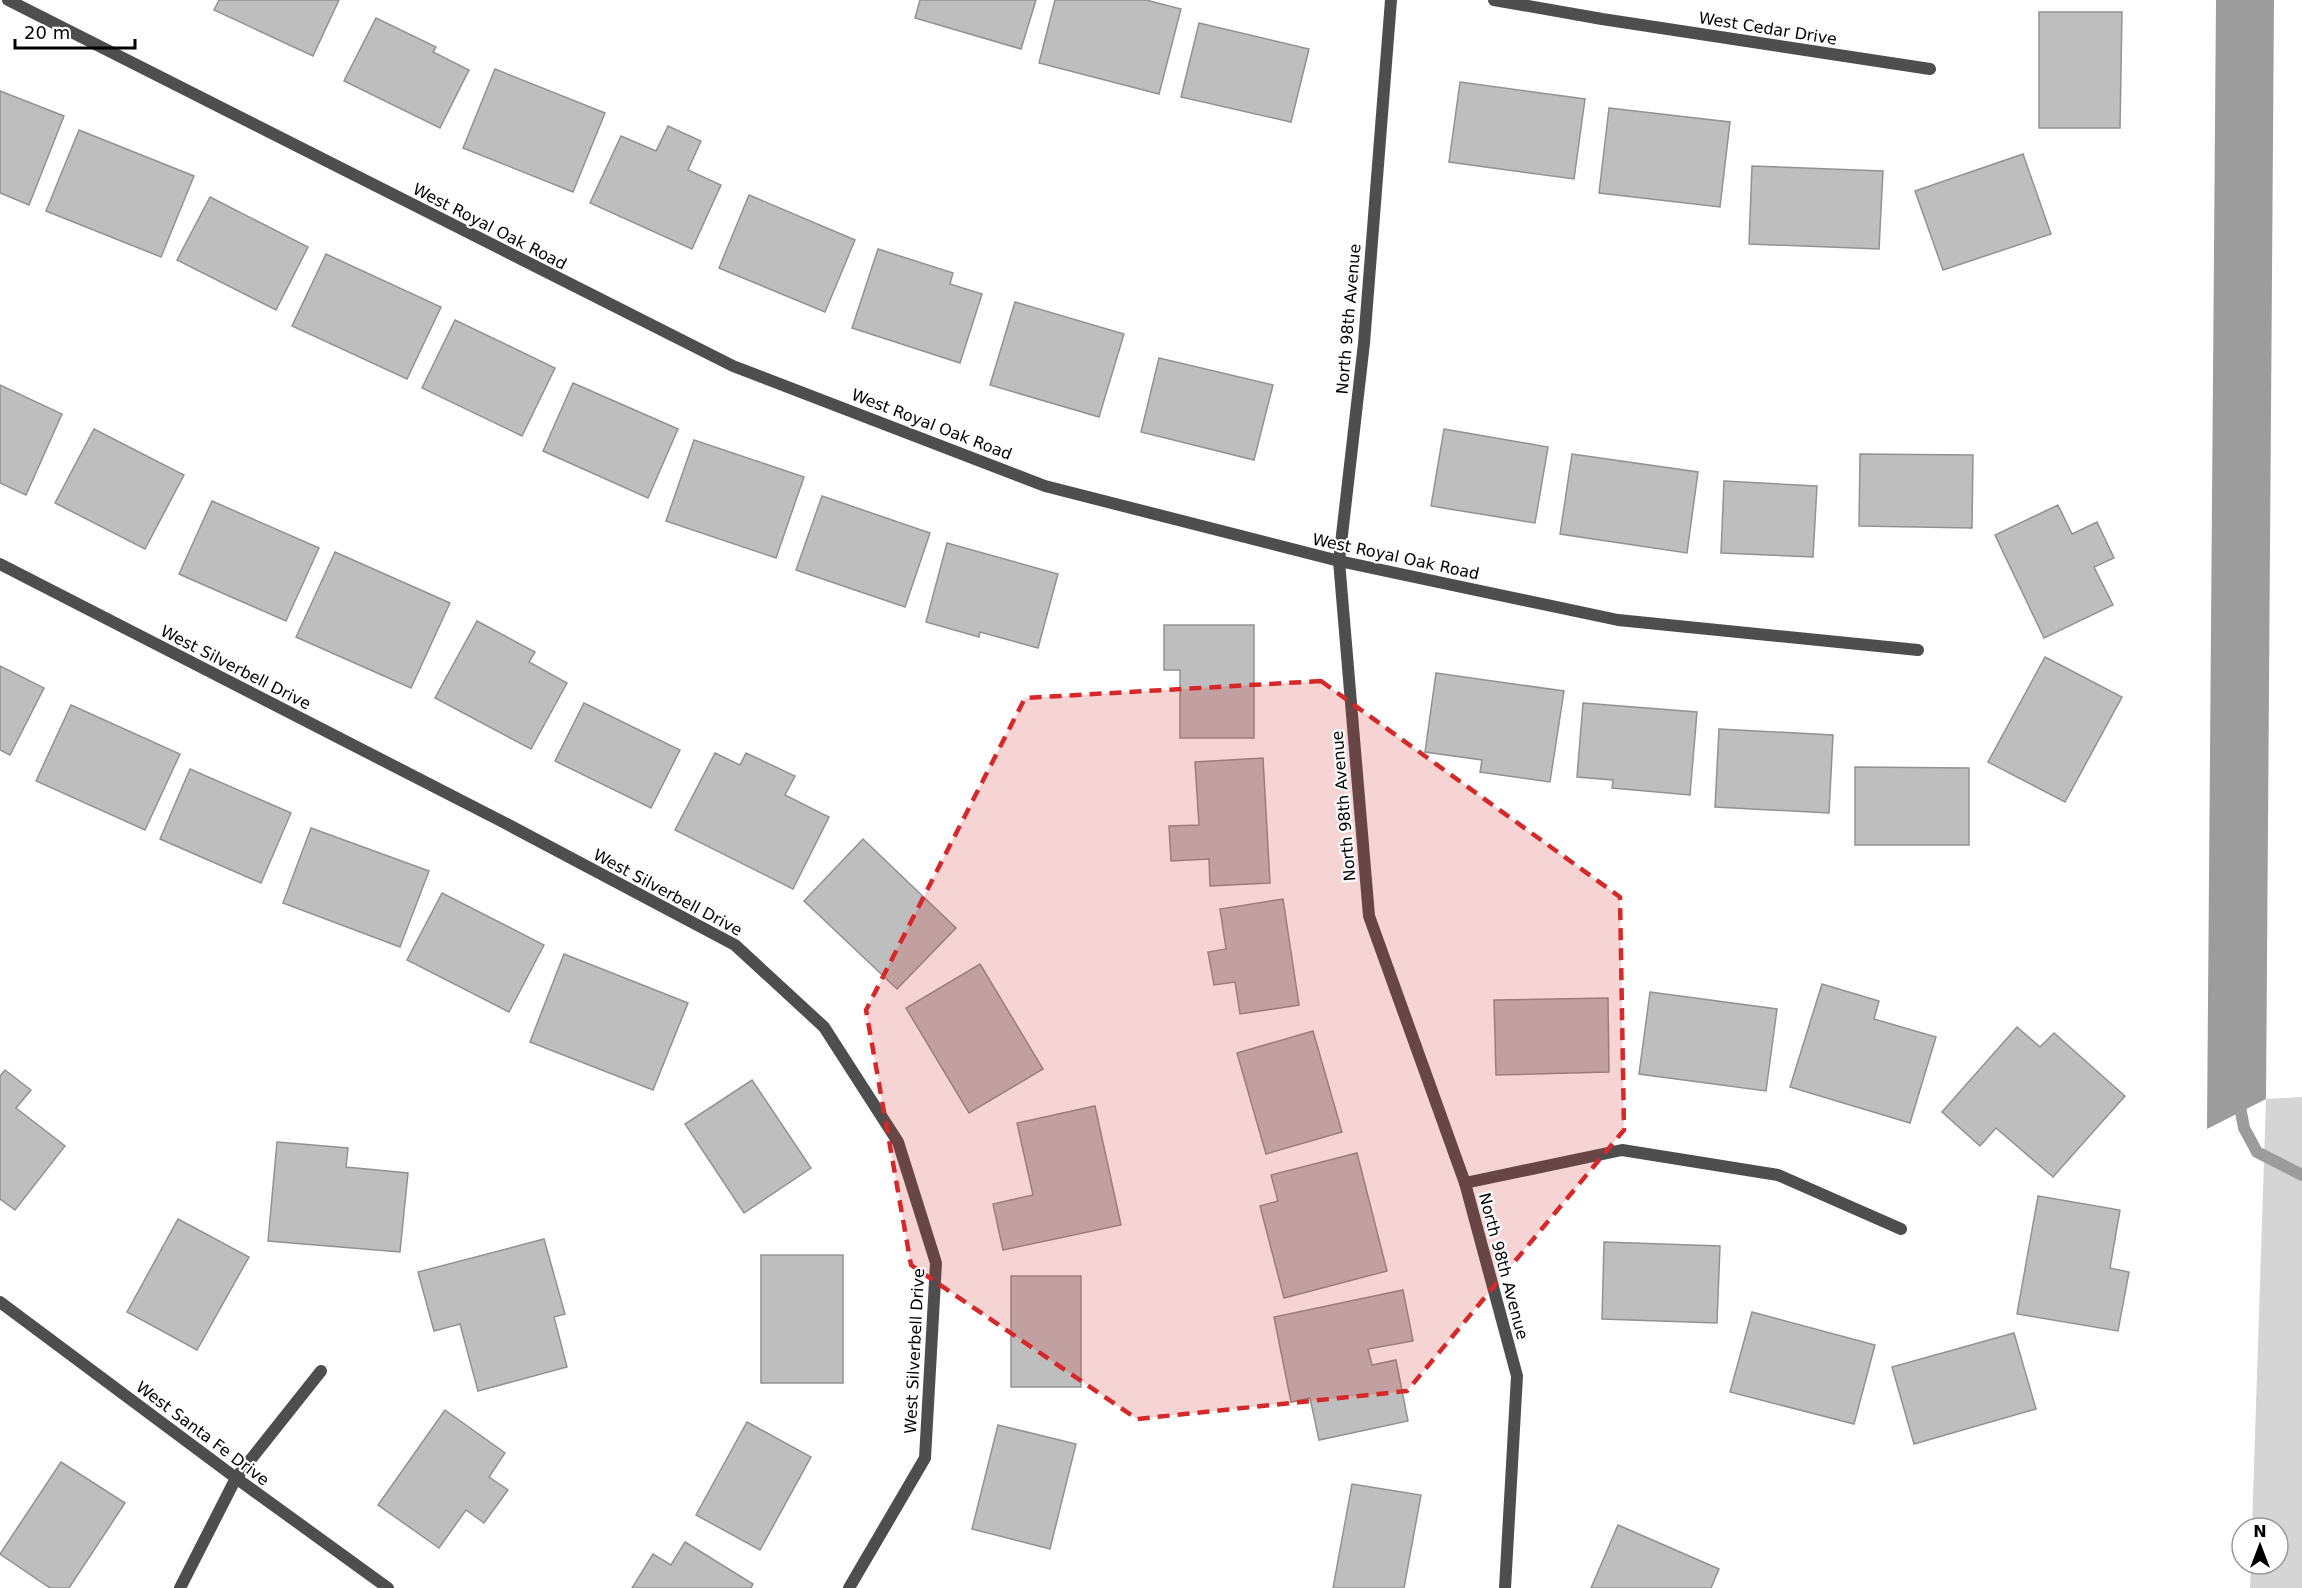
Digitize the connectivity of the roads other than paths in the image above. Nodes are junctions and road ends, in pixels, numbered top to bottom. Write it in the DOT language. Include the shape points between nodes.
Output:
graph roads {
  1 [pos="8,0"];
  2 [pos="1391,0"];
  3 [pos="1494,0"];
  4 [pos="1930,69"];
  5 [pos="1339,561"];
  6 [pos="0,564"];
  7 [pos="1918,650"];
  8 [pos="1465,1183"];
  9 [pos="1901,1229"];
  10 [pos="0,1302"];
  11 [pos="321,1371"];
  12 [pos="236,1478"];
  13 [pos="180,1588"];
  14 [pos="388,1588"];
  15 [pos="849,1588"];
  16 [pos="1505,1588"];
  1 -- 5 [label="street, West Royal Oak Road" via="733,366 1045,486"];
  2 -- 5 [label="street, North 98th Avenue" via="1364,343"];
  3 -- 4 [label="street, West Cedar Drive"];
  5 -- 7 [label="street, West Royal Oak Road" via="1618,620"];
  5 -- 8 [label="street, North 98th Avenue" via="1369,916"];
  6 -- 15 [label="street, West Silverbell Drive" via="735,945 824,1027 898,1142 936,1263 925,1458"];
  8 -- 9 [label="street" via="1622,1150 1778,1175"];
  8 -- 16 [label="street, North 98th Avenue" via="1517,1376"];
  10 -- 12 [label="street, West Santa Fe Drive"];
  11 -- 12 [label="street"];
  12 -- 13 [label="street"];
  12 -- 14 [label="street, West Santa Fe Drive"];
}
